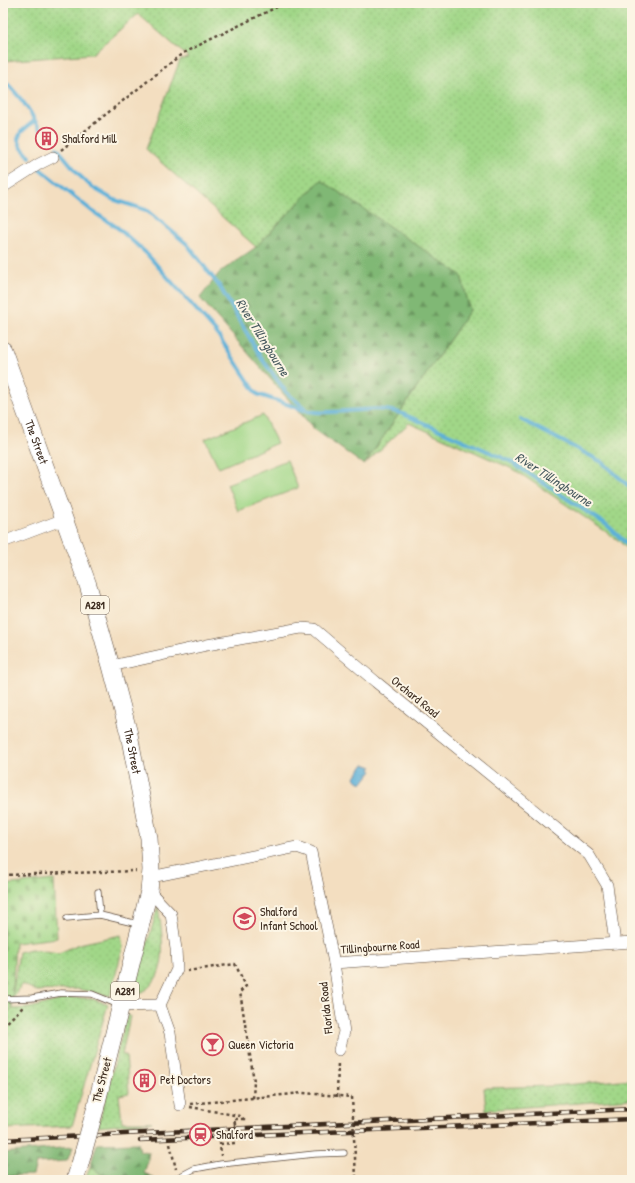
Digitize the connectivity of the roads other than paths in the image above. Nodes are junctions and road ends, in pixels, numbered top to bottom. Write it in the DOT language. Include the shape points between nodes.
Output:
graph roads {
  1 [pos="54,157"];
  2 [pos="3,187"];
  3 [pos="3,350"];
  4 [pos="64,519"];
  5 [pos="3,542"];
  6 [pos="111,666"];
  7 [pos="150,879"];
  8 [pos="98,892"];
  9 [pos="100,915"];
  10 [pos="67,918"];
  11 [pos="141,924"];
  12 [pos="632,942"];
  13 [pos="615,943"];
  14 [pos="334,963"];
  15 [pos="3,999"];
  16 [pos="160,1005"];
  17 [pos="122,1006"];
  18 [pos="339,1050"];
  19 [pos="180,1105"];
  20 [pos="344,1153"];
  21 [pos="175,1179"];
  22 [pos="75,1180"];
  1 -- 2 [label="street"];
  3 -- 4 [label="main road, The Street / A281"];
  4 -- 5 [label="street"];
  4 -- 6 [label="main road, The Street / A281" via="92,596"];
  6 -- 7 [label="main road, The Street / A281" via="129,734 149,838"];
  6 -- 13 [label="street, Orchard Road" via="301,628 314,629 589,855 607,885"];
  7 -- 11 [label="main road, The Street / A281"];
  7 -- 14 [label="street, Tillingbourne Road" via="297,847 311,852"];
  7 -- 16 [label="street" via="171,914 176,949 177,968"];
  8 -- 9 [label="lane"];
  9 -- 10 [label="lane"];
  9 -- 11 [label="lane"];
  11 -- 17 [label="main road, The Street / A281"];
  12 -- 13 [label="street, Tillingbourne Road"];
  13 -- 14 [label="street, Tillingbourne Road"];
  14 -- 18 [label="street, Florida Road" via="344,1032"];
  15 -- 17 [label="lane" via="62,993 92,994"];
  16 -- 17 [label="street"];
  16 -- 19 [label="street" via="170,1034"];
  17 -- 22 [label="main road, The Street / A281, bridge"];
  20 -- 21 [label="lane" via="221,1164 194,1169"];
}
